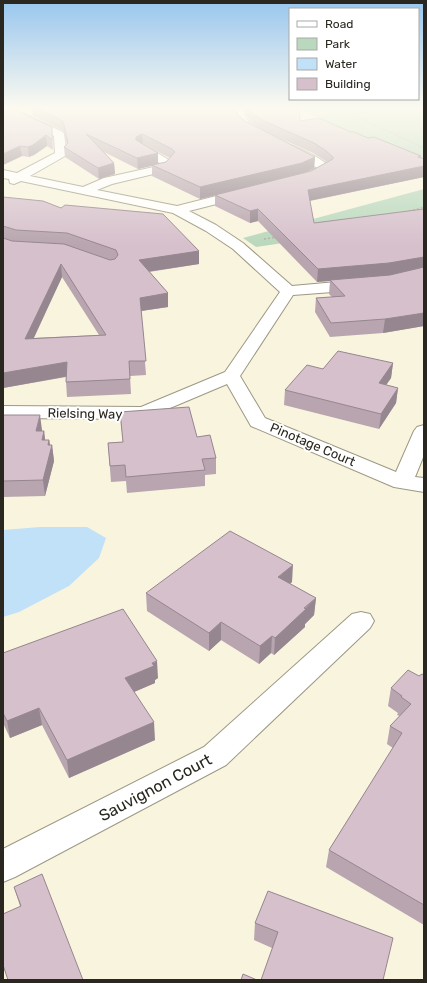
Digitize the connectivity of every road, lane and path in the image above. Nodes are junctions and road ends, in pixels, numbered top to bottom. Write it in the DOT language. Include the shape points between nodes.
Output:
graph roads {
  1 [pos="61,153"];
  2 [pos="150,153"];
  3 [pos="299,153"];
  4 [pos="3,174"];
  5 [pos="20,177"];
  6 [pos="291,182"];
  7 [pos="3,186"];
  8 [pos="84,191"];
  9 [pos="253,191"];
  10 [pos="424,207"];
  11 [pos="177,210"];
  12 [pos="402,212"];
  13 [pos="282,236"];
  14 [pos="238,246"];
  15 [pos="373,283"];
  16 [pos="288,291"];
  17 [pos="230,376"];
  18 [pos="3,412"];
  19 [pos="424,431"];
  20 [pos="402,482"];
  21 [pos="424,485"];
  22 [pos="361,621"];
  23 [pos="3,866"];
  1 -- 5 [label="street"];
  2 -- 8 [label="street" via="168,163 162,169 108,181"];
  3 -- 6 [label="street" via="325,169"];
  4 -- 5 [label="street"];
  5 -- 7 [label="street"];
  5 -- 8 [label="street"];
  8 -- 11 [label="street"];
  9 -- 11 [label="street"];
  10 -- 12 [label="path"];
  11 -- 14 [label="street"];
  13 -- 14 [label="path"];
  14 -- 16 [label="street"];
  15 -- 16 [label="street"];
  16 -- 17 [label="street"];
  17 -- 18 [label="street, Rielsing Way" via="144,413"];
  17 -- 20 [label="street, Pinotage Court" via="258,422"];
  19 -- 20 [label="street"];
  20 -- 21 [label="street, Pinotage Court"];
  22 -- 23 [label="street, Sauvignon Court" via="215,756"];
}
